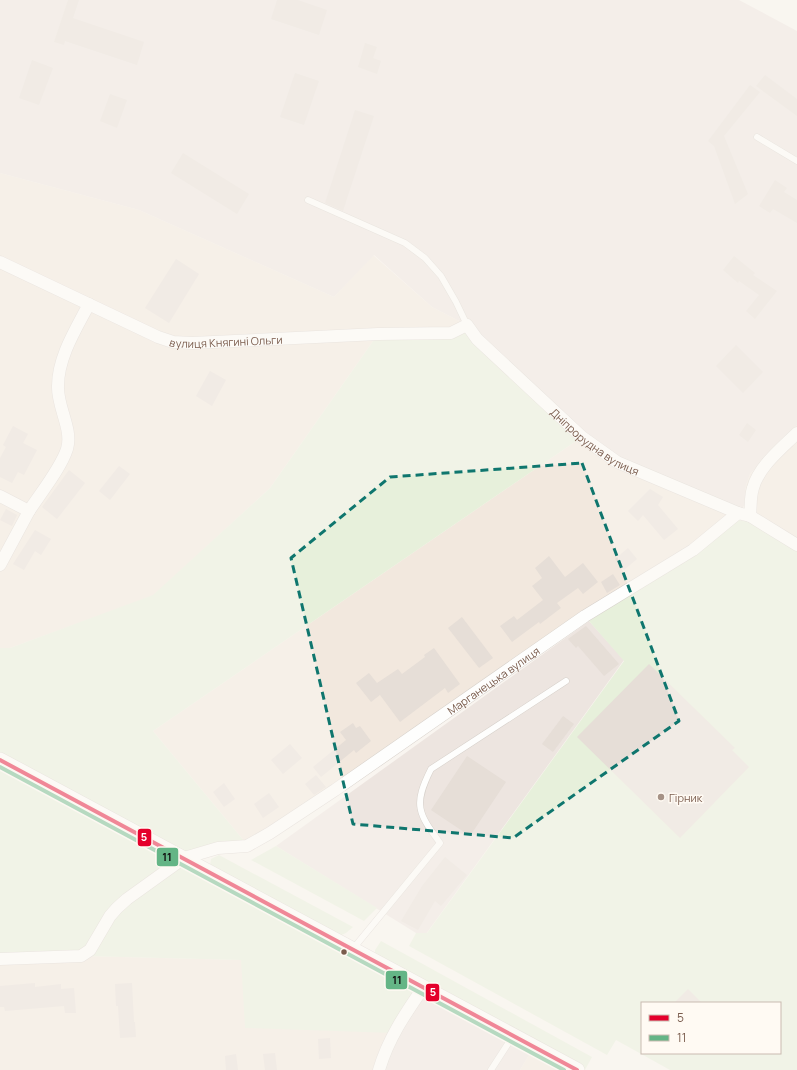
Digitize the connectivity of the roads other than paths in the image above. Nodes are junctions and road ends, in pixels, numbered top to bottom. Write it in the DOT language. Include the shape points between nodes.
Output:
graph roads {
  1 [pos="757,137"];
  2 [pos="797,162"];
  3 [pos="308,200"];
  4 [pos="0,262"];
  5 [pos="89,304"];
  6 [pos="467,325"];
  7 [pos="797,433"];
  8 [pos="0,496"];
  9 [pos="29,511"];
  10 [pos="738,513"];
  11 [pos="750,516"];
  12 [pos="797,545"];
  13 [pos="0,565"];
  14 [pos="566,682"];
  15 [pos="0,760"];
  16 [pos="184,858"];
  17 [pos="352,950"];
  18 [pos="0,959"];
  19 [pos="423,988"];
  20 [pos="513,1036"];
  21 [pos="379,1070"];
  22 [pos="492,1070"];
  23 [pos="577,1070"];
  1 -- 2 [label="lane"];
  3 -- 6 [label="lane" via="405,243 415,250 441,276"];
  4 -- 5 [label="street, вулиця Княгині Ольги"];
  5 -- 6 [label="street, вулиця Княгині Ольги" via="173,342 451,333"];
  5 -- 9 [label="street" via="70,341 61,366 58,387 68,432 68,448 63,460"];
  6 -- 10 [label="street, Дніпрорудна вулиця" via="477,339 582,437 618,462"];
  7 -- 11 [label="street" via="757,476 752,489"];
  8 -- 9 [label="street"];
  9 -- 13 [label="street"];
  10 -- 11 [label="street, Дніпрорудна вулиця"];
  10 -- 16 [label="street, Марганецька вулиця" via="692,550 585,616 335,790 247,846 218,848"];
  11 -- 12 [label="street, Дніпрорудна вулиця"];
  14 -- 17 [label="lane" via="431,769 422,787 419,806 425,823 440,844"];
  15 -- 16 [label="street"];
  16 -- 17 [label="street"];
  16 -- 18 [label="street" via="117,908 90,950 81,956"];
  17 -- 19 [label="street"];
  19 -- 20 [label="street"];
  19 -- 21 [label="street" via="394,1033"];
  20 -- 22 [label="lane"];
  20 -- 23 [label="street"];
}
